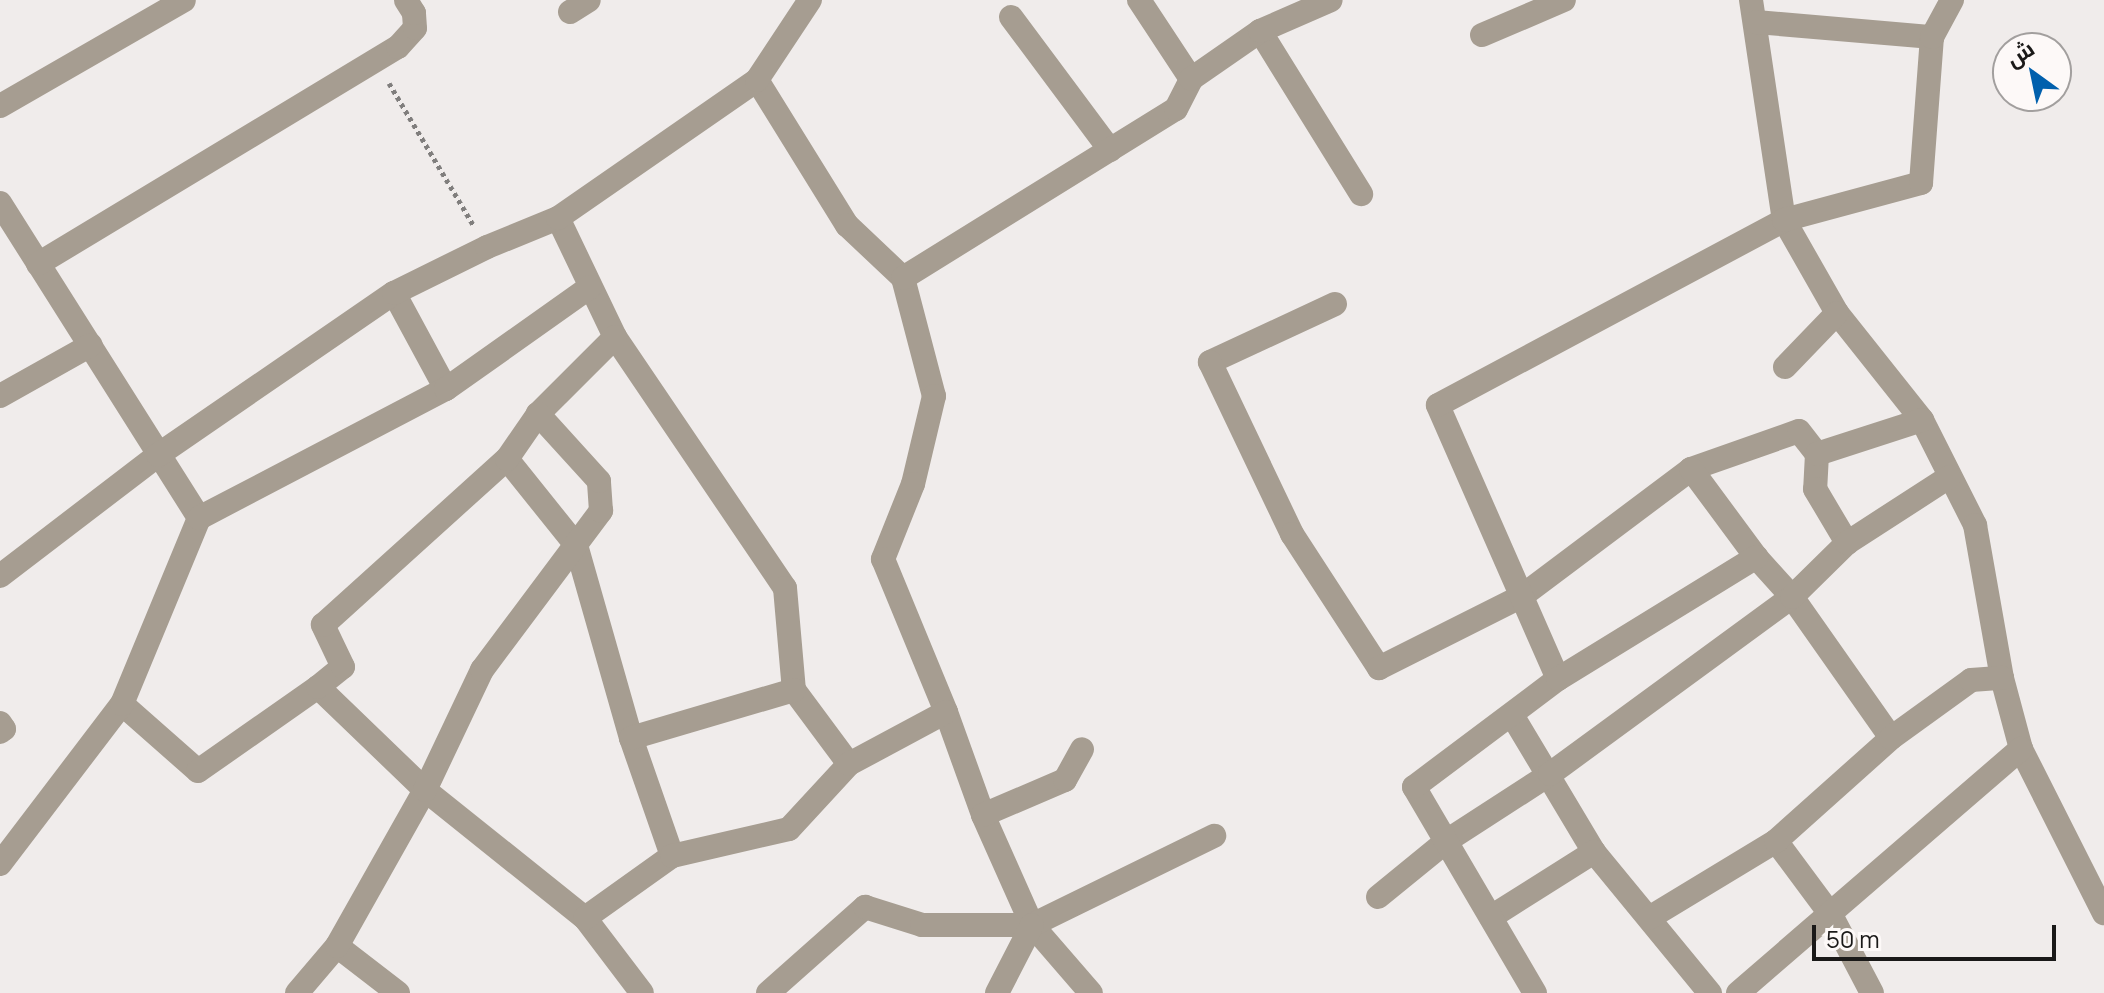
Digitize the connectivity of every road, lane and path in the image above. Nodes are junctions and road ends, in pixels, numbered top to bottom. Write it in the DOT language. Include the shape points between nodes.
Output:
graph roads {
  1 [pos="184,0"];
  2 [pos="406,0"];
  3 [pos="810,0"];
  4 [pos="1139,0"];
  5 [pos="1331,0"];
  6 [pos="1564,0"];
  7 [pos="1952,0"];
  8 [pos="1753,11"];
  9 [pos="1011,17"];
  10 [pos="1260,31"];
  11 [pos="1482,35"];
  12 [pos="1932,37"];
  13 [pos="376,62"];
  14 [pos="1191,79"];
  15 [pos="757,80"];
  16 [pos="0,106"];
  17 [pos="1110,150"];
  18 [pos="1361,194"];
  19 [pos="0,203"];
  20 [pos="558,218"];
  21 [pos="1784,220"];
  22 [pos="487,247"];
  23 [pos="38,264"];
  24 [pos="903,278"];
  25 [pos="590,287"];
  26 [pos="394,293"];
  27 [pos="1335,304"];
  28 [pos="1837,313"];
  29 [pos="615,337"];
  30 [pos="91,345"];
  31 [pos="1785,367"];
  32 [pos="446,389"];
  33 [pos="0,396"];
  34 [pos="538,414"];
  35 [pos="1922,420"];
  36 [pos="1817,454"];
  37 [pos="158,455"];
  38 [pos="507,459"];
  39 [pos="1691,469"];
  40 [pos="1949,477"];
  41 [pos="199,518"];
  42 [pos="1847,543"];
  43 [pos="576,545"];
  44 [pos="1756,557"];
  45 [pos="0,576"];
  46 [pos="1522,596"];
  47 [pos="1792,597"];
  48 [pos="2002,678"];
  49 [pos="1558,679"];
  50 [pos="318,687"];
  51 [pos="794,690"];
  52 [pos="122,704"];
  53 [pos="946,712"];
  54 [pos="1512,715"];
  55 [pos="0,723"];
  56 [pos="0,732"];
  57 [pos="631,738"];
  58 [pos="1891,738"];
  59 [pos="1082,749"];
  60 [pos="2021,749"];
  61 [pos="849,764"];
  62 [pos="1550,774"];
  63 [pos="425,790"];
  64 [pos="983,815"];
  65 [pos="1214,836"];
  66 [pos="1448,840"];
  67 [pos="1776,841"];
  68 [pos="1594,852"];
  69 [pos="672,856"];
  70 [pos="0,864"];
  71 [pos="1378,897"];
  72 [pos="2104,913"];
  73 [pos="1831,915"];
  74 [pos="1491,917"];
  75 [pos="585,918"];
  76 [pos="1649,918"];
  77 [pos="1032,925"];
  78 [pos="337,946"];
  79 [pos="297,993"];
  80 [pos="398,993"];
  81 [pos="642,993"];
  82 [pos="768,993"];
  83 [pos="997,993"];
  84 [pos="1091,993"];
  85 [pos="1535,993"];
  86 [pos="1710,993"];
  87 [pos="1738,993"];
  88 [pos="1872,993"];
  1 -- 16 [label="street"];
  2 -- 13 [label="street" via="415,28"];
  3 -- 15 [label="street"];
  4 -- 14 [label="street"];
  5 -- 10 [label="street"];
  6 -- 11 [label="street"];
  7 -- 12 [label="street"];
  8 -- 12 [label="street"];
  8 -- 21 [label="street"];
  9 -- 17 [label="street"];
  10 -- 14 [label="street"];
  10 -- 18 [label="street"];
  12 -- 21 [label="street" via="1921,183"];
  13 -- 22 [label="path"];
  13 -- 23 [label="street"];
  14 -- 17 [label="street" via="1176,109"];
  15 -- 20 [label="street"];
  15 -- 24 [label="street" via="847,225"];
  17 -- 24 [label="street"];
  19 -- 23 [label="street"];
  20 -- 22 [label="street"];
  20 -- 25 [label="street"];
  21 -- 28 [label="street"];
  21 -- 46 [label="street" via="1438,405"];
  22 -- 26 [label="street"];
  23 -- 30 [label="street"];
  24 -- 53 [label="street" via="934,396 913,484 883,559"];
  25 -- 29 [label="street"];
  25 -- 32 [label="street"];
  26 -- 32 [label="street"];
  26 -- 37 [label="street"];
  27 -- 46 [label="street" via="1210,362 1292,534 1379,668"];
  28 -- 31 [label="street"];
  28 -- 35 [label="street"];
  29 -- 34 [label="street"];
  29 -- 51 [label="street" via="785,588"];
  30 -- 33 [label="street"];
  30 -- 37 [label="street"];
  32 -- 41 [label="street"];
  34 -- 38 [label="street"];
  34 -- 43 [label="street" via="599,481 601,511"];
  35 -- 36 [label="street"];
  35 -- 40 [label="street"];
  36 -- 39 [label="street" via="1799,431"];
  36 -- 42 [label="street" via="1815,489"];
  37 -- 41 [label="street"];
  37 -- 45 [label="street"];
  38 -- 43 [label="street"];
  38 -- 50 [label="street" via="323,625 343,667"];
  39 -- 44 [label="street"];
  39 -- 46 [label="street"];
  40 -- 42 [label="street"];
  40 -- 48 [label="street" via="1975,525"];
  41 -- 52 [label="street"];
  42 -- 47 [label="street"];
  43 -- 57 [label="street"];
  43 -- 63 [label="street" via="482,670"];
  44 -- 47 [label="street"];
  44 -- 49 [label="street"];
  46 -- 49 [label="street"];
  47 -- 58 [label="street"];
  47 -- 62 [label="street"];
  48 -- 58 [label="street" via="1971,680"];
  48 -- 60 [label="street"];
  49 -- 54 [label="street"];
  50 -- 52 [label="street" via="198,771"];
  50 -- 63 [label="street"];
  51 -- 57 [label="street"];
  51 -- 61 [label="street"];
  52 -- 70 [label="street"];
  53 -- 61 [label="street"];
  53 -- 64 [label="street"];
  54 -- 62 [label="street"];
  54 -- 66 [label="street" via="1414,787"];
  55 -- 56 [label="street"];
  57 -- 69 [label="street"];
  58 -- 67 [label="street"];
  59 -- 64 [label="street" via="1065,780"];
  60 -- 72 [label="street"];
  60 -- 73 [label="street"];
  61 -- 69 [label="street" via="789,829"];
  62 -- 66 [label="street"];
  62 -- 68 [label="street"];
  63 -- 75 [label="street"];
  63 -- 78 [label="street"];
  64 -- 77 [label="street"];
  65 -- 77 [label="street"];
  66 -- 71 [label="street"];
  66 -- 74 [label="street"];
  67 -- 73 [label="street"];
  67 -- 76 [label="street"];
  68 -- 74 [label="street"];
  68 -- 76 [label="street"];
  69 -- 75 [label="street"];
  73 -- 87 [label="street"];
  73 -- 88 [label="street"];
  74 -- 85 [label="street"];
  75 -- 81 [label="street"];
  76 -- 86 [label="street"];
  77 -- 82 [label="street" via="922,925 865,907"];
  77 -- 83 [label="street"];
  77 -- 84 [label="street"];
  78 -- 79 [label="street"];
  78 -- 80 [label="street"];
}
